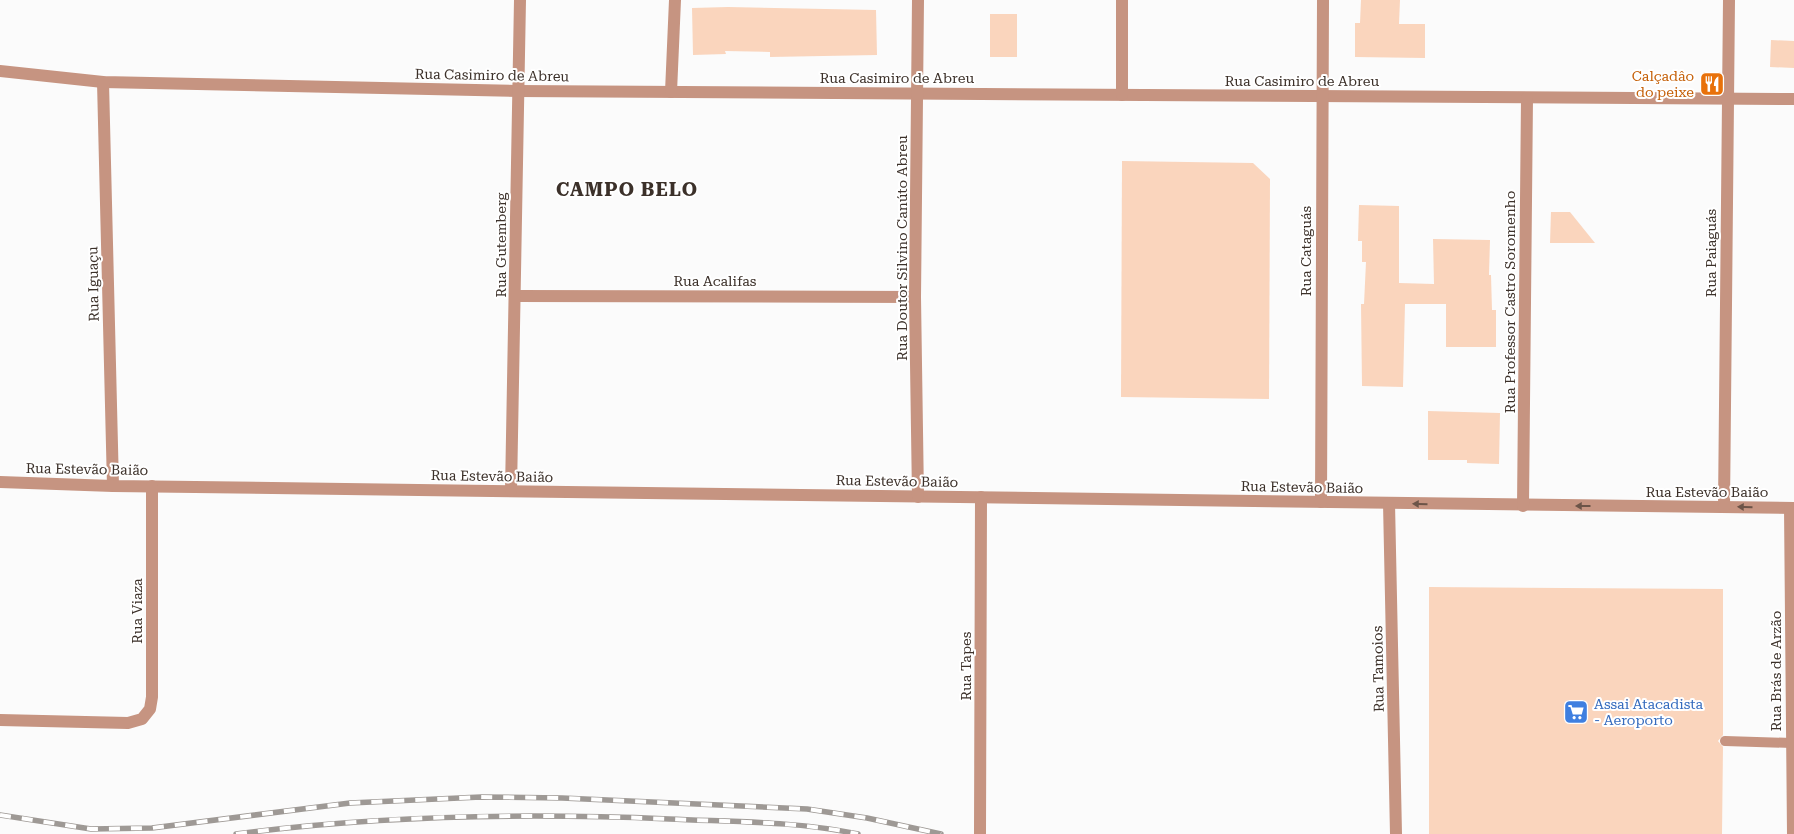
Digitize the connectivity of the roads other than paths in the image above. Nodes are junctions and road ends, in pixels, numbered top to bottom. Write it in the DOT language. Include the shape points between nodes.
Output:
graph roads {
  1 [pos="520,0"];
  2 [pos="675,0"];
  3 [pos="918,0"];
  4 [pos="1122,0"];
  5 [pos="1323,0"];
  6 [pos="1729,0"];
  7 [pos="0,71"];
  8 [pos="103,82"];
  9 [pos="517,91"];
  10 [pos="671,92"];
  11 [pos="918,94"];
  12 [pos="1122,95"];
  13 [pos="1321,96"];
  14 [pos="1527,98"];
  15 [pos="1727,99"];
  16 [pos="1794,100"];
  17 [pos="515,296"];
  18 [pos="915,296"];
  19 [pos="0,482"];
  20 [pos="113,486"];
  21 [pos="152,486"];
  22 [pos="510,491"];
  23 [pos="918,497"];
  24 [pos="981,498"];
  25 [pos="1321,502"];
  26 [pos="1389,503"];
  27 [pos="1524,506"];
  28 [pos="1724,507"];
  29 [pos="1792,508"];
  30 [pos="0,720"];
  31 [pos="1725,741"];
  32 [pos="1792,744"];
  33 [pos="980,834"];
  34 [pos="1396,834"];
  35 [pos="1793,834"];
  1 -- 9 [label="street, Rua Gutemberg"];
  2 -- 10 [label="street"];
  3 -- 11 [label="street, Rua Doutor Silvino Canúto Abreu"];
  4 -- 12 [label="street"];
  5 -- 13 [label="street, Rua Cataguás"];
  6 -- 15 [label="street, Rua Paiaguás"];
  7 -- 8 [label="street, Rua Casimiro de Abreu"];
  8 -- 9 [label="street, Rua Casimiro de Abreu"];
  8 -- 20 [label="street, Rua Iguaçu"];
  9 -- 10 [label="street, Rua Casimiro de Abreu"];
  9 -- 17 [label="street, Rua Gutemberg"];
  10 -- 11 [label="street, Rua Casimiro de Abreu"];
  11 -- 12 [label="street, Rua Casimiro de Abreu"];
  11 -- 18 [label="street, Rua Doutor Silvino Canúto Abreu"];
  12 -- 13 [label="street, Rua Casimiro de Abreu"];
  13 -- 14 [label="street, Rua Casimiro de Abreu"];
  13 -- 25 [label="street, Rua Cataguás"];
  14 -- 15 [label="street, Rua Casimiro de Abreu"];
  14 -- 27 [label="street, Rua Professor Castro Soromenho"];
  15 -- 16 [label="street, Rua Casimiro de Abreu"];
  15 -- 28 [label="street, Rua Paiaguás"];
  17 -- 18 [label="street, Rua Acalifas"];
  17 -- 22 [label="street, Rua Gutemberg"];
  18 -- 23 [label="street, Rua Doutor Silvino Canúto Abreu"];
  19 -- 20 [label="street, Rua Estevão Baião"];
  20 -- 21 [label="street, Rua Estevão Baião"];
  21 -- 22 [label="street, Rua Estevão Baião"];
  21 -- 30 [label="street, Rua Viaza" via="150,708 142,719 128,723"];
  22 -- 23 [label="street, Rua Estevão Baião"];
  23 -- 24 [label="street, Rua Estevão Baião"];
  24 -- 25 [label="street, Rua Estevão Baião"];
  24 -- 33 [label="street, Rua Tapes"];
  25 -- 26 [label="street, Rua Estevão Baião"];
  27 -- 26 [label="street, Rua Estevão Baião, one-way"];
  26 -- 34 [label="street, Rua Tamoios"];
  28 -- 27 [label="street, Rua Estevão Baião, one-way"];
  29 -- 28 [label="street, Rua Estevão Baião, one-way"];
  29 -- 32 [label="street, Rua Brás de Arzão"];
  31 -- 32 [label="lane"];
  32 -- 35 [label="street, Rua Brás de Arzão"];
}
